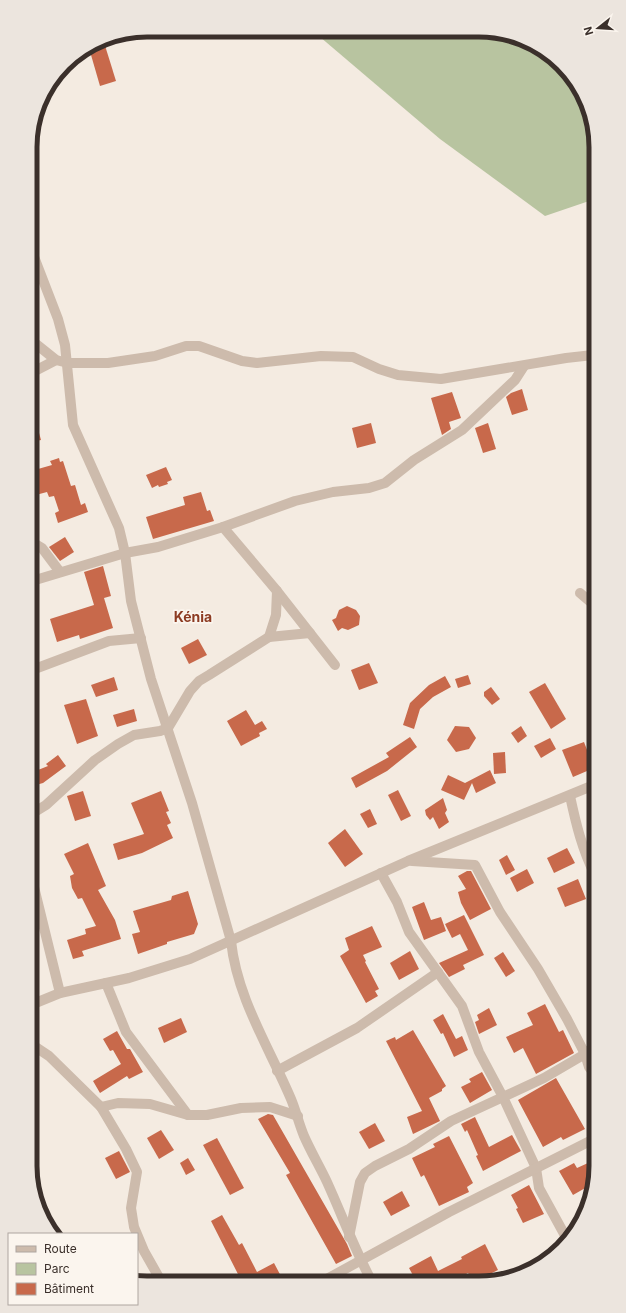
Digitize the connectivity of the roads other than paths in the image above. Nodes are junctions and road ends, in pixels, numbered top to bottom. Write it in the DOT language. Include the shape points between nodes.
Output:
graph roads {
  1 [pos="37,265"];
  2 [pos="37,345"];
  3 [pos="589,355"];
  4 [pos="56,360"];
  5 [pos="68,363"];
  6 [pos="524,366"];
  7 [pos="37,370"];
  8 [pos="223,527"];
  9 [pos="37,545"];
  10 [pos="125,552"];
  11 [pos="60,572"];
  12 [pos="37,579"];
  13 [pos="277,591"];
  14 [pos="580,593"];
  15 [pos="589,601"];
  16 [pos="310,633"];
  17 [pos="269,637"];
  18 [pos="141,638"];
  19 [pos="335,665"];
  20 [pos="37,668"];
  21 [pos="168,728"];
  22 [pos="589,787"];
  23 [pos="570,796"];
  24 [pos="37,810"];
  25 [pos="408,861"];
  26 [pos="589,864"];
  27 [pos="381,873"];
  28 [pos="37,899"];
  29 [pos="231,941"];
  30 [pos="438,972"];
  31 [pos="106,983"];
  32 [pos="60,993"];
  33 [pos="37,1002"];
  34 [pos="37,1048"];
  35 [pos="589,1051"];
  36 [pos="585,1054"];
  37 [pos="589,1067"];
  38 [pos="277,1071"];
  39 [pos="503,1097"];
  40 [pos="101,1107"];
  41 [pos="188,1115"];
  42 [pos="298,1116"];
  43 [pos="589,1142"];
  44 [pos="536,1168"];
  45 [pos="136,1233"];
  46 [pos="564,1235"];
  47 [pos="138,1237"];
  48 [pos="349,1237"];
  49 [pos="360,1260"];
  50 [pos="158,1276"];
  51 [pos="332,1276"];
  52 [pos="369,1276"];
  1 -- 5 [label="street" via="58,319"];
  2 -- 4 [label="street"];
  3 -- 6 [label="street"];
  4 -- 5 [label="street"];
  4 -- 7 [label="street"];
  5 -- 6 [label="street" via="125,361 155,356 186,346 198,346 242,361 257,363 321,356 353,357 379,369 419,378 441,379"];
  5 -- 10 [label="street" via="69,405 73,425 119,528"];
  6 -- 8 [label="street" via="514,380 462,430 414,460 385,483 295,501"];
  8 -- 10 [label="street" via="158,547"];
  8 -- 13 [label="street"];
  9 -- 11 [label="street"];
  10 -- 11 [label="street"];
  10 -- 18 [label="street" via="131,601"];
  11 -- 12 [label="street"];
  13 -- 16 [label="street"];
  13 -- 17 [label="street" via="276,615"];
  14 -- 15 [label="street"];
  16 -- 17 [label="street"];
  16 -- 19 [label="street"];
  17 -- 21 [label="street" via="199,681"];
  18 -- 20 [label="street" via="109,641"];
  18 -- 21 [label="street" via="151,679"];
  21 -- 24 [label="street" via="134,735 118,744 95,760"];
  21 -- 29 [label="street"];
  22 -- 23 [label="street"];
  23 -- 25 [label="street"];
  23 -- 26 [label="street" via="579,838"];
  25 -- 27 [label="street"];
  25 -- 36 [label="street" via="475,865 500,912 538,969"];
  27 -- 29 [label="street"];
  27 -- 30 [label="street" via="397,902 409,932"];
  28 -- 32 [label="street"];
  29 -- 31 [label="street" via="190,959"];
  29 -- 38 [label="street" via="233,962 240,983"];
  30 -- 38 [label="street" via="357,1028"];
  30 -- 39 [label="street" via="462,1006 479,1052"];
  31 -- 32 [label="street"];
  31 -- 41 [label="street" via="126,1032"];
  32 -- 33 [label="street"];
  34 -- 40 [label="street" via="49,1056"];
  35 -- 36 [label="street"];
  36 -- 37 [label="street"];
  36 -- 39 [label="street" via="544,1078"];
  38 -- 42 [label="street"];
  39 -- 44 [label="street"];
  39 -- 48 [label="street" via="451,1121 365,1173 360,1182"];
  40 -- 41 [label="street" via="118,1103 150,1104"];
  40 -- 45 [label="street" via="137,1172 131,1208"];
  41 -- 42 [label="street" via="270,1107"];
  42 -- 48 [label="street" via="304,1136 327,1182"];
  43 -- 44 [label="street"];
  44 -- 46 [label="street" via="539,1188"];
  44 -- 49 [label="street"];
  47 -- 50 [label="street"];
  48 -- 49 [label="street"];
  49 -- 51 [label="street"];
  49 -- 52 [label="street"];
}
